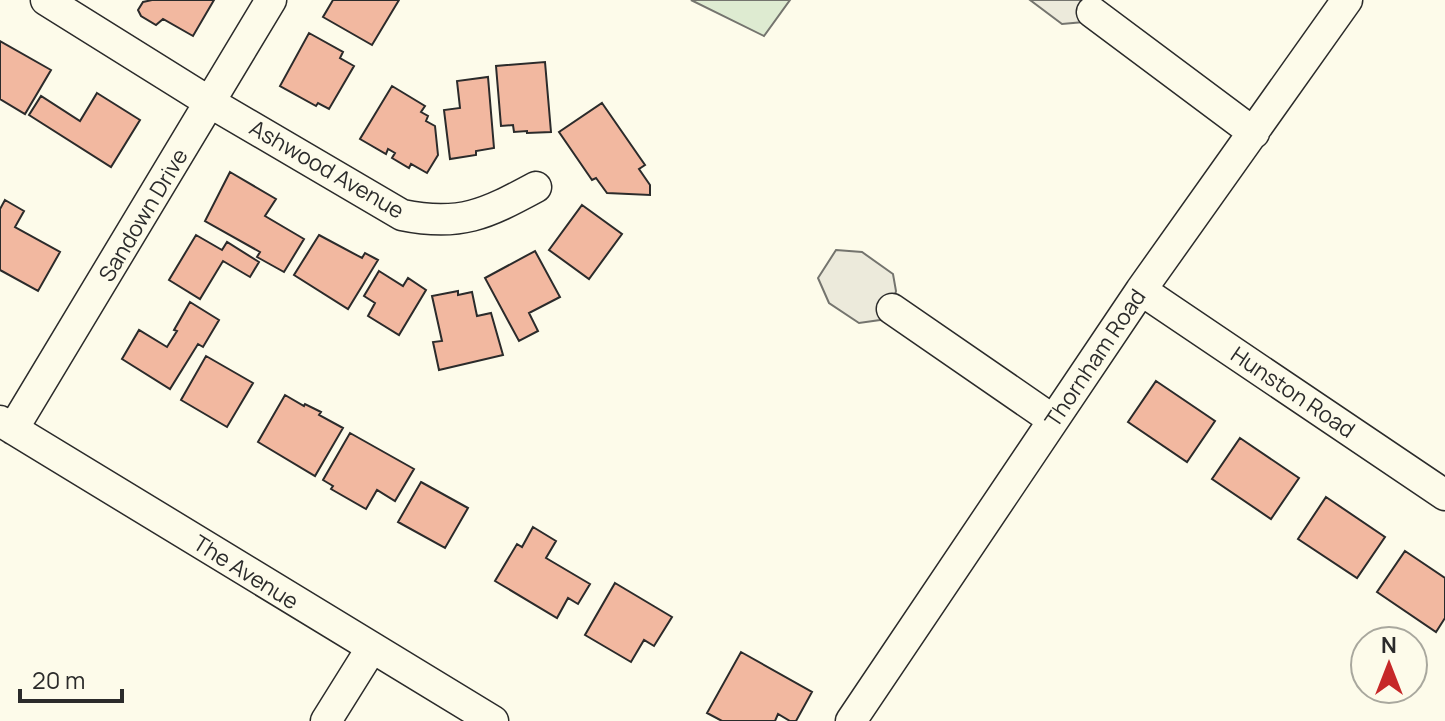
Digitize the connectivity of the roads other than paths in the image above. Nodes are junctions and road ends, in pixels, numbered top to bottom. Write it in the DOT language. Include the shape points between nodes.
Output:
graph roads {
  1 [pos="46,0"];
  2 [pos="271,0"];
  3 [pos="1347,0"];
  4 [pos="1092,12"];
  5 [pos="211,103"];
  6 [pos="1254,133"];
  7 [pos="536,187"];
  8 [pos="1141,290"];
  9 [pos="892,309"];
  10 [pos="1053,420"];
  11 [pos="6,425"];
  12 [pos="1445,495"];
  13 [pos="371,649"];
  14 [pos="326,721"];
  15 [pos="493,721"];
  16 [pos="851,721"];
  1 -- 5 [label="street, Ashwood Avenue"];
  2 -- 5 [label="street, Sandown Drive"];
  3 -- 6 [label="street, Thornham Road"];
  4 -- 6 [label="street"];
  5 -- 7 [label="street, Ashwood Avenue" via="402,215 432,222 460,219 497,208"];
  5 -- 11 [label="street, Sandown Drive"];
  6 -- 8 [label="street, Thornham Road"];
  8 -- 10 [label="street, Thornham Road"];
  8 -- 12 [label="street, Hunston Road"];
  9 -- 10 [label="street"];
  10 -- 16 [label="street, Thornham Road"];
  11 -- 13 [label="street, The Avenue"];
  13 -- 14 [label="street"];
  13 -- 15 [label="street, The Avenue"];
}
